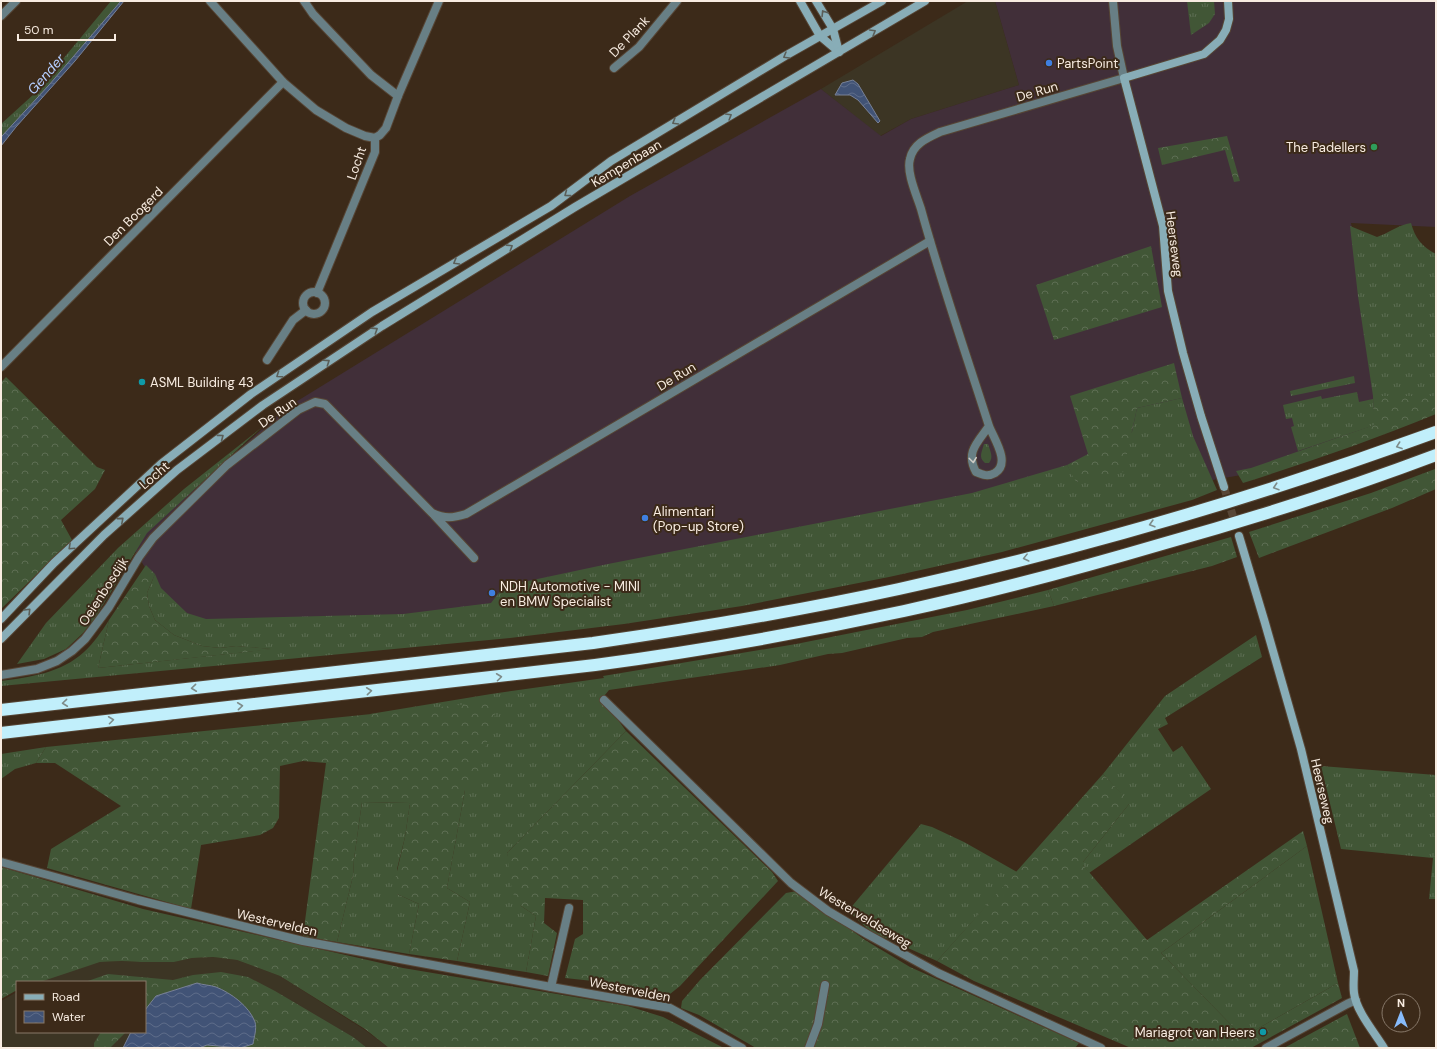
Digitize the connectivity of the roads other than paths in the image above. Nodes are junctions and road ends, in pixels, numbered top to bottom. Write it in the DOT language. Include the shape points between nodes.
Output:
graph roads {
  1 [pos="16,1"];
  2 [pos="210,1"];
  3 [pos="304,1"];
  4 [pos="439,1"];
  5 [pos="677,1"];
  6 [pos="800,1"];
  7 [pos="816,1"];
  8 [pos="882,1"];
  9 [pos="925,1"];
  10 [pos="1113,1"];
  11 [pos="1228,1"];
  12 [pos="1,16"];
  13 [pos="833,29"];
  14 [pos="820,36"];
  15 [pos="839,52"];
  16 [pos="614,68"];
  17 [pos="1124,78"];
  18 [pos="283,82"];
  19 [pos="398,96"];
  20 [pos="375,138"];
  21 [pos="930,241"];
  22 [pos="317,293"];
  23 [pos="306,310"];
  24 [pos="334,337"];
  25 [pos="343,351"];
  26 [pos="267,360"];
  27 [pos="1,367"];
  28 [pos="989,426"];
  29 [pos="1436,432"];
  30 [pos="1436,455"];
  31 [pos="1224,487"];
  32 [pos="432,513"];
  33 [pos="1239,536"];
  34 [pos="153,538"];
  35 [pos="474,558"];
  36 [pos="1,619"];
  37 [pos="1,639"];
  38 [pos="1,675"];
  39 [pos="604,700"];
  40 [pos="1,710"];
  41 [pos="1,733"];
  42 [pos="1,862"];
  43 [pos="569,908"];
  44 [pos="825,985"];
  45 [pos="551,987"];
  46 [pos="1356,1000"];
  47 [pos="1089,1046"];
  48 [pos="742,1048"];
  49 [pos="810,1048"];
  50 [pos="1101,1048"];
  51 [pos="1266,1048"];
  52 [pos="1384,1048"];
  1 -- 12 [label="street"];
  2 -- 18 [label="street"];
  3 -- 19 [label="street" via="313,14 371,75"];
  4 -- 19 [label="street, Locht"];
  5 -- 16 [label="street, De Plank" via="638,47"];
  6 -- 14 [label="main road"];
  13 -- 7 [label="main road, one-way"];
  8 -- 13 [label="main road, Kempenbaan"];
  15 -- 9 [label="main road, Kempenbaan, one-way"];
  10 -- 17 [label="street, Heerseweg" via="1117,46"];
  11 -- 17 [label="main road, De Run" via="1229,19 1226,30 1220,40 1204,54"];
  13 -- 14 [label="main road, Kempenbaan"];
  13 -- 15 [label="main road"];
  14 -- 15 [label="main road"];
  14 -- 24 [label="main road, Kempenbaan, one-way" via="611,161 551,206"];
  25 -- 15 [label="main road, Kempenbaan, one-way" via="575,208"];
  17 -- 21 [label="street, De Run" via="940,132 924,139 912,151 909,161"];
  17 -- 31 [label="main road, Heerseweg" via="1163,226 1168,291 1201,416"];
  18 -- 20 [label="street" via="316,110 346,128"];
  18 -- 27 [label="street, Den Boogerd"];
  19 -- 20 [label="street, Locht" via="386,128"];
  20 -- 22 [label="street, Locht" via="375,152"];
  21 -- 28 [label="street, De Run"];
  21 -- 32 [label="street, De Run" via="466,514 451,518"];
  22 -- 23 [label="street" via="310,293 305,298 303,304"];
  22 -- 23 [label="street" via="323,298 323,309 316,314"];
  23 -- 26 [label="street" via="294,320"];
  24 -- 36 [label="main road, Locht, one-way" via="251,394 161,464 54,563"];
  37 -- 25 [label="main road, Locht, one-way" via="104,535 177,470 263,405"];
  28 -- 28 [label="street, De Run, one-way" via="975,446 972,459 976,472 983,475 991,475 998,471 1002,459"];
  29 -- 40 [label="highway, one-way" via="1258,493 1089,542 899,589 809,607 593,643"];
  41 -- 30 [label="highway, one-way" via="595,665 675,654 820,628 904,611 1094,564 1264,514"];
  32 -- 34 [label="street, De Run" via="325,404 315,402 298,410 227,465"];
  32 -- 35 [label="street, De Run"];
  33 -- 46 [label="main road, Heerseweg" via="1301,749 1354,971"];
  34 -- 38 [label="street, Oeienbosdijk" via="110,607 72,651 57,661 37,669"];
  39 -- 47 [label="street, Westerveldseweg" via="791,883 828,911 938,973"];
  42 -- 45 [label="street, Westervelden" via="138,900 303,941"];
  43 -- 45 [label="street"];
  44 -- 49 [label="street" via="818,1024"];
  45 -- 48 [label="street, Westervelden" via="670,1008"];
  46 -- 51 [label="street"];
  46 -- 52 [label="main road, Heerseweg"];
  47 -- 50 [label="street, Westerveldseweg"];
}
